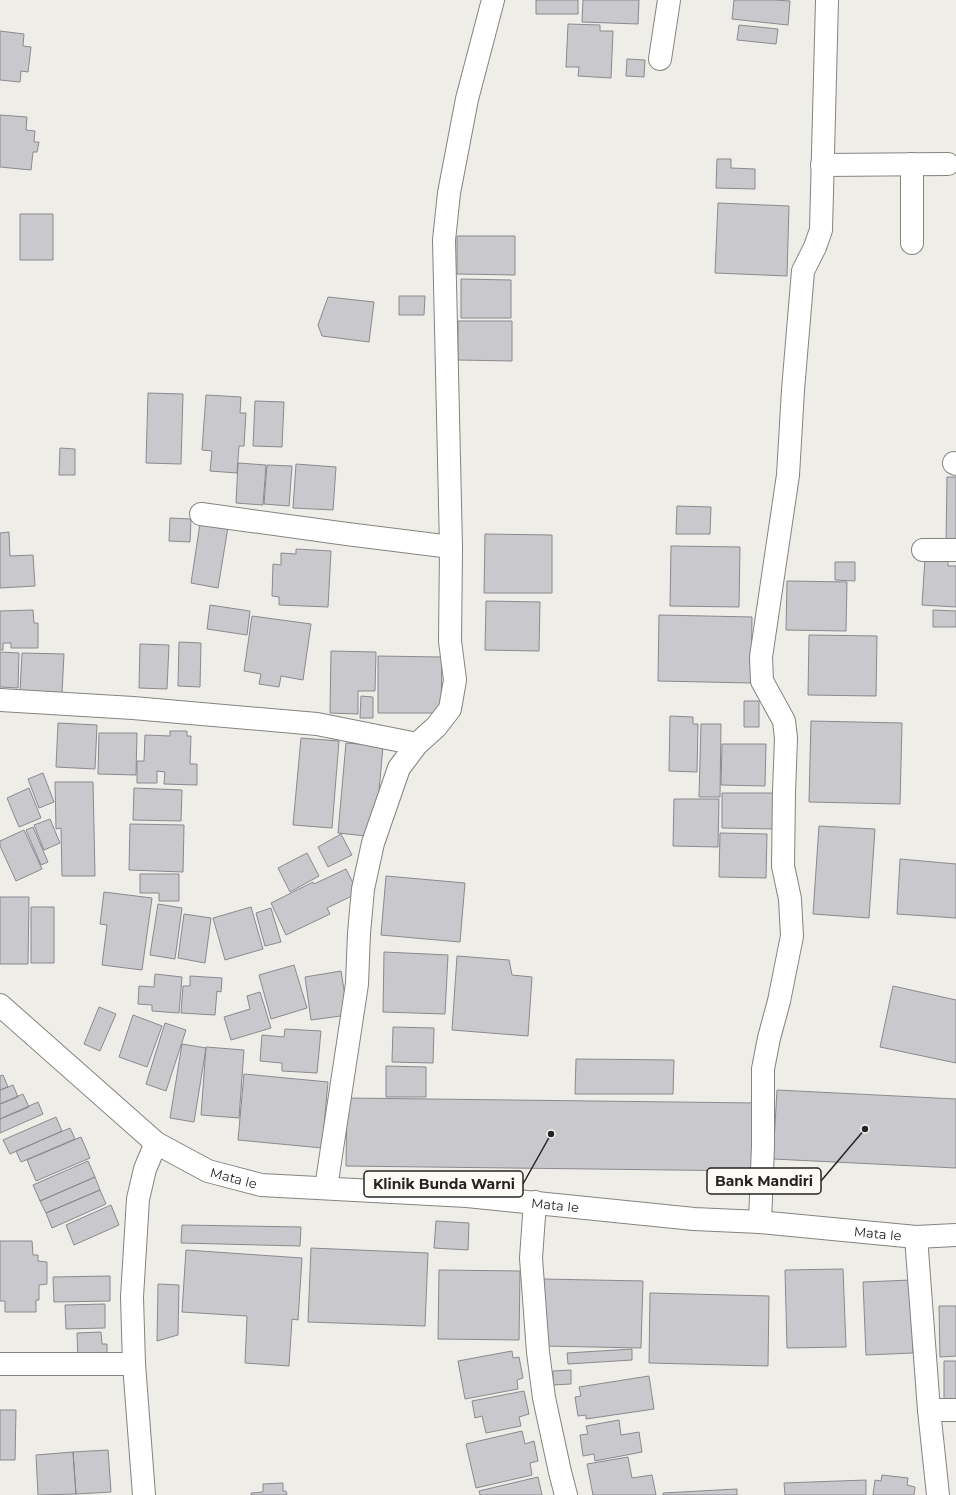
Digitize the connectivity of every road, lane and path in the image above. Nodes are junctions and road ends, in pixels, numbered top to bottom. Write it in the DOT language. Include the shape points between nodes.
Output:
graph roads {
  1 [pos="493,0"];
  2 [pos="669,0"];
  3 [pos="827,0"];
  4 [pos="660,59"];
  5 [pos="912,164"];
  6 [pos="948,164"];
  7 [pos="822,165"];
  8 [pos="912,243"];
  9 [pos="201,514"];
  10 [pos="451,547"];
  11 [pos="922,550"];
  12 [pos="956,550"];
  13 [pos="0,700"];
  14 [pos="417,744"];
  15 [pos="0,1004"];
  16 [pos="156,1144"];
  17 [pos="326,1188"];
  18 [pos="535,1202"];
  19 [pos="760,1222"];
  20 [pos="956,1235"];
  21 [pos="916,1237"];
  22 [pos="0,1364"];
  23 [pos="134,1364"];
  24 [pos="929,1410"];
  25 [pos="956,1410"];
  26 [pos="144,1495"];
  27 [pos="566,1495"];
  28 [pos="938,1495"];
  1 -- 10 [label="street" via="467,99 449,193 444,240"];
  2 -- 4 [label="street"];
  3 -- 7 [label="street"];
  5 -- 6 [label="street"];
  5 -- 7 [label="street"];
  5 -- 8 [label="street"];
  7 -- 19 [label="street" via="821,230 803,271 788,475 761,657 762,681 784,721 786,738 783,866 790,899 792,936 763,1069 764,1146"];
  9 -- 10 [label="street"];
  10 -- 14 [label="street" via="450,641 455,680 450,709 436,727"];
  11 -- 12 [label="street"];
  13 -- 14 [label="street" via="134,708 317,724"];
  14 -- 17 [label="street" via="399,768 374,843 364,889 357,984"];
  15 -- 16 [label="street, Mata Ie"];
  16 -- 17 [label="street, Mata Ie" via="208,1171 227,1177 261,1185"];
  16 -- 23 [label="street" via="138,1199 132,1297"];
  17 -- 18 [label="street, Mata Ie"];
  18 -- 19 [label="street, Mata Ie" via="694,1220"];
  18 -- 27 [label="street" via="531,1258 538,1352 544,1398"];
  19 -- 21 [label="street, Mata Ie"];
  20 -- 21 [label="street, Mata Ie"];
  21 -- 24 [label="street"];
  22 -- 23 [label="street"];
  23 -- 26 [label="street"];
  24 -- 25 [label="street"];
  24 -- 28 [label="street"];
}
